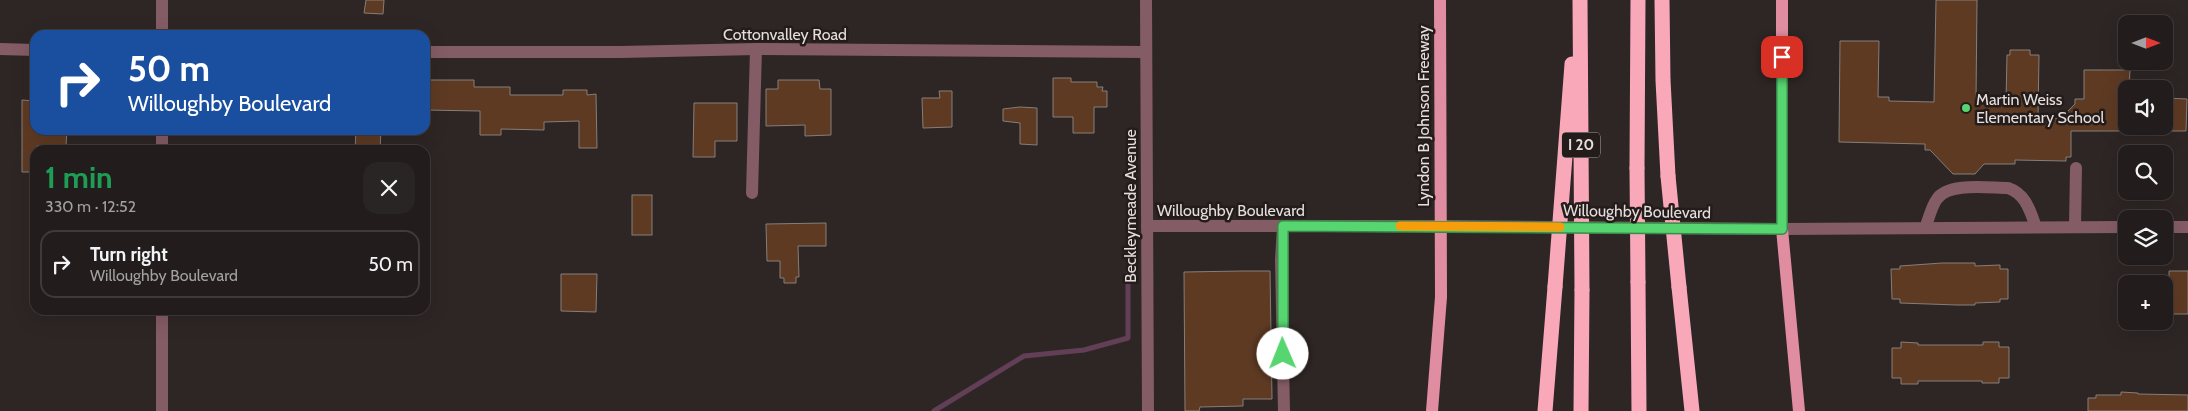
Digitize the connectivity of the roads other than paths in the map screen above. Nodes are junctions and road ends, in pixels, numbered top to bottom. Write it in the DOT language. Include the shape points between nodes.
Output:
graph roads {
  1 [pos="162,0"];
  2 [pos="1146,0"];
  3 [pos="1440,0"];
  4 [pos="1578,0"];
  5 [pos="1638,0"];
  6 [pos="1662,0"];
  7 [pos="1782,0"];
  8 [pos="162,30"];
  9 [pos="0,49"];
  10 [pos="756,49"];
  11 [pos="30,50"];
  12 [pos="430,52"];
  13 [pos="1146,52"];
  14 [pos="2076,168"];
  15 [pos="752,193"];
  16 [pos="1147,226"];
  17 [pos="1283,226"];
  18 [pos="1441,226"];
  19 [pos="2118,227"];
  20 [pos="2173,227"];
  21 [pos="2188,227"];
  22 [pos="1925,228"];
  23 [pos="2036,228"];
  24 [pos="2075,228"];
  25 [pos="1782,229"];
  26 [pos="162,315"];
  27 [pos="162,411"];
  28 [pos="1148,411"];
  29 [pos="1284,411"];
  30 [pos="1432,411"];
  31 [pos="1545,411"];
  32 [pos="1581,411"];
  33 [pos="1640,411"];
  34 [pos="1692,411"];
  35 [pos="1799,411"];
  1 -- 8 [label="street"];
  2 -- 13 [label="street, Beckleymeade Avenue"];
  3 -- 18 [label="main road, Lyndon B Johnson Freeway"];
  4 -- 31 [label="highway, bridge"];
  4 -- 32 [label="highway, I 20, bridge"];
  5 -- 33 [label="highway, bridge"];
  6 -- 34 [label="highway, bridge" via="1668,176"];
  7 -- 25 [label="main road"];
  9 -- 11 [label="street"];
  10 -- 12 [label="street, Cottonvalley Road"];
  10 -- 13 [label="street, Cottonvalley Road"];
  10 -- 15 [label="street"];
  13 -- 16 [label="street, Beckleymeade Avenue"];
  14 -- 24 [label="street"];
  16 -- 17 [label="street, Willoughby Boulevard"];
  16 -- 28 [label="street, Beckleymeade Avenue"];
  17 -- 18 [label="street, Willoughby Boulevard"];
  17 -- 29 [label="street"];
  18 -- 25 [label="street, Willoughby Boulevard"];
  18 -- 30 [label="main road, Lyndon B Johnson Freeway" via="1441,298"];
  19 -- 24 [label="street, Willoughby Boulevard"];
  20 -- 21 [label="street"];
  22 -- 23 [label="street, Willoughby Boulevard"];
  22 -- 23 [label="street" via="1942,192 1952,188 2008,188 2016,190 2025,199"];
  22 -- 25 [label="street, Willoughby Boulevard"];
  23 -- 24 [label="street, Willoughby Boulevard"];
  25 -- 35 [label="main road"];
  26 -- 27 [label="street"];
}
